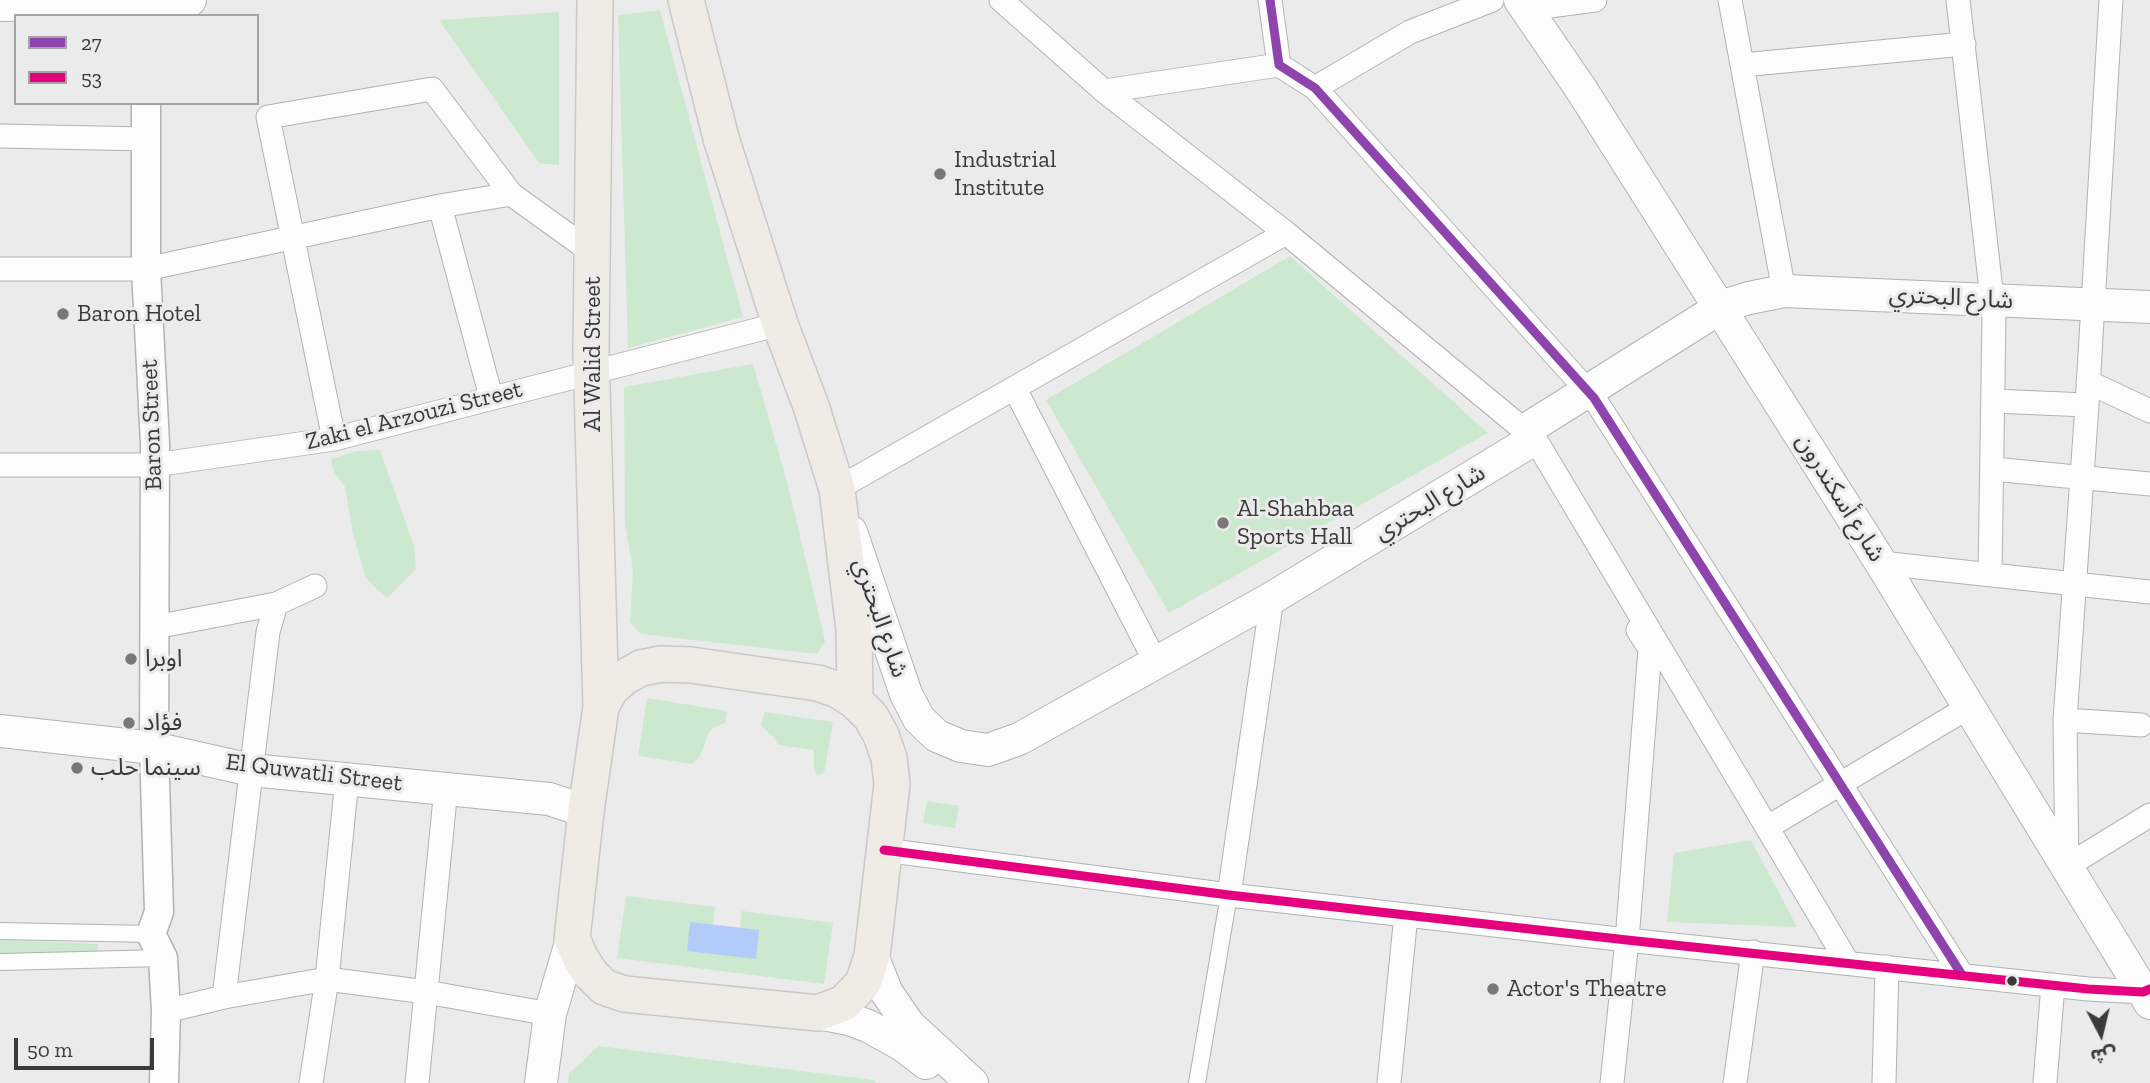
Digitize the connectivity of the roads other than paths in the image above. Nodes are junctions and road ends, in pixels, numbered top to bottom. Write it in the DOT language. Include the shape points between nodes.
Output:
graph roads {
  1 [pos="190,0"];
  2 [pos="595,0"];
  3 [pos="686,0"];
  4 [pos="1000,0"];
  5 [pos="1270,0"];
  6 [pos="1492,0"];
  7 [pos="1595,0"];
  8 [pos="1730,0"];
  9 [pos="1958,0"];
  10 [pos="2111,0"];
  11 [pos="1524,4"];
  12 [pos="0,5"];
  13 [pos="148,6"];
  14 [pos="1964,44"];
  15 [pos="1279,65"];
  16 [pos="1742,65"];
  17 [pos="1315,89"];
  18 [pos="1104,90"];
  19 [pos="146,105"];
  20 [pos="0,136"];
  21 [pos="146,139"];
  22 [pos="511,194"];
  23 [pos="440,206"];
  24 [pos="1286,233"];
  25 [pos="293,239"];
  26 [pos="593,254"];
  27 [pos="0,268"];
  28 [pos="146,269"];
  29 [pos="1784,291"];
  30 [pos="1993,300"];
  31 [pos="2093,304"];
  32 [pos="2150,307"];
  33 [pos="1720,308"];
  34 [pos="780,324"];
  35 [pos="592,372"];
  36 [pos="1015,388"];
  37 [pos="1587,391"];
  38 [pos="2088,393"];
  39 [pos="491,397"];
  40 [pos="1993,401"];
  41 [pos="2150,411"];
  42 [pos="334,439"];
  43 [pos="1527,439"];
  44 [pos="0,465"];
  45 [pos="155,465"];
  46 [pos="1993,469"];
  47 [pos="2082,478"];
  48 [pos="2150,484"];
  49 [pos="837,489"];
  50 [pos="1881,563"];
  51 [pos="1990,573"];
  52 [pos="2075,583"];
  53 [pos="315,586"];
  54 [pos="2150,592"];
  55 [pos="1272,598"];
  56 [pos="276,604"];
  57 [pos="155,627"];
  58 [pos="1156,663"];
  59 [pos="855,701"];
  60 [pos="1969,706"];
  61 [pos="601,707"];
  62 [pos="2065,720"];
  63 [pos="2141,725"];
  64 [pos="0,731"];
  65 [pos="154,748"];
  66 [pos="251,770"];
  67 [pos="347,779"];
  68 [pos="1840,784"];
  69 [pos="446,788"];
  70 [pos="586,811"];
  71 [pos="2150,815"];
  72 [pos="1768,827"];
  73 [pos="884,850"];
  74 [pos="2067,866"];
  75 [pos="1229,895"];
  76 [pos="1406,915"];
  77 [pos="0,932"];
  78 [pos="572,939"];
  79 [pos="1627,940"];
  80 [pos="157,946"];
  81 [pos="1753,952"];
  82 [pos="872,956"];
  83 [pos="0,962"];
  84 [pos="1848,963"];
  85 [pos="1887,967"];
  86 [pos="1962,975"];
  87 [pos="327,979"];
  88 [pos="2053,985"];
  89 [pos="426,992"];
  90 [pos="2148,995"];
  91 [pos="224,997"];
  92 [pos="166,1011"];
  93 [pos="818,1013"];
  94 [pos="550,1014"];
  95 [pos="164,1083"];
  96 [pos="311,1083"];
  97 [pos="417,1083"];
  98 [pos="541,1083"];
  99 [pos="949,1083"];
  100 [pos="972,1083"];
  101 [pos="1197,1083"];
  102 [pos="1389,1083"];
  103 [pos="1612,1083"];
  104 [pos="1735,1083"];
  105 [pos="1884,1083"];
  106 [pos="2045,1083"];
  1 -- 13 [label="main road"];
  2 -- 26 [label="main road, Al Walid Street"];
  3 -- 34 [label="main road" via="721,138"];
  4 -- 18 [label="street"];
  5 -- 15 [label="street"];
  6 -- 17 [label="street" via="1410,32"];
  7 -- 11 [label="street"];
  8 -- 16 [label="street"];
  9 -- 14 [label="street"];
  10 -- 31 [label="street"];
  11 -- 33 [label="main road, شارع أسكندرون"];
  12 -- 13 [label="main road"];
  14 -- 16 [label="street"];
  14 -- 30 [label="street"];
  15 -- 17 [label="street"];
  15 -- 18 [label="street"];
  16 -- 29 [label="street"];
  17 -- 37 [label="street"];
  18 -- 24 [label="street"];
  19 -- 21 [label="street, Baron Street"];
  20 -- 21 [label="street"];
  21 -- 28 [label="street, Baron Street"];
  22 -- 23 [label="street"];
  22 -- 25 [label="street" via="432,89 268,117"];
  22 -- 26 [label="street"];
  23 -- 25 [label="street"];
  23 -- 39 [label="street"];
  24 -- 36 [label="street"];
  24 -- 43 [label="street"];
  25 -- 28 [label="street"];
  25 -- 42 [label="street"];
  26 -- 35 [label="main road, Al Walid Street"];
  27 -- 28 [label="street"];
  28 -- 45 [label="street, Baron Street"];
  29 -- 30 [label="main road, شارع البحتري"];
  29 -- 33 [label="main road, شارع البحتري"];
  30 -- 31 [label="main road, شارع البحتري"];
  30 -- 40 [label="street"];
  31 -- 32 [label="main road, شارع البحتري"];
  31 -- 38 [label="street"];
  33 -- 37 [label="main road, شارع البحتري"];
  33 -- 50 [label="main road, شارع أسكندرون"];
  34 -- 35 [label="street, Zaki el Arzouzi Street"];
  34 -- 49 [label="main road"];
  35 -- 39 [label="street, Zaki el Arzouzi Street"];
  35 -- 61 [label="main road, Al Walid Street"];
  36 -- 49 [label="street"];
  36 -- 58 [label="street"];
  37 -- 43 [label="main road, شارع البحتري" via="1532,426"];
  37 -- 68 [label="street"];
  38 -- 40 [label="street"];
  38 -- 41 [label="street"];
  38 -- 47 [label="street"];
  39 -- 42 [label="street, Zaki el Arzouzi Street"];
  40 -- 46 [label="street"];
  42 -- 45 [label="street, Zaki el Arzouzi Street"];
  43 -- 55 [label="main road, شارع البحتري"];
  43 -- 72 [label="street" via="1535,439 1557,474"];
  43 -- 79 [label="street" via="1650,649"];
  44 -- 45 [label="street, Zaki el Arzouzi Street"];
  45 -- 57 [label="street, Baron Street"];
  46 -- 47 [label="street"];
  46 -- 51 [label="street"];
  47 -- 48 [label="street"];
  47 -- 52 [label="street"];
  49 -- 58 [label="main road, شارع البحتري" via="906,694 919,719 937,736 988,750 1019,739"];
  49 -- 59 [label="main road" via="854,630"];
  50 -- 51 [label="street"];
  50 -- 60 [label="main road, شارع أسكندرون"];
  51 -- 52 [label="street"];
  52 -- 54 [label="street"];
  52 -- 62 [label="street"];
  53 -- 56 [label="street"];
  55 -- 58 [label="main road, شارع البحتري"];
  55 -- 75 [label="street"];
  56 -- 57 [label="street"];
  56 -- 66 [label="street" via="268,632"];
  57 -- 65 [label="street, Baron Street"];
  59 -- 61 [label="main road" via="818,683 661,664 624,678 610,690"];
  59 -- 73 [label="main road" via="871,717 888,758 892,784"];
  60 -- 68 [label="street"];
  60 -- 74 [label="main road, شارع أسكندرون"];
  61 -- 70 [label="main road, Al Walid Street"];
  62 -- 63 [label="street"];
  62 -- 74 [label="street"];
  64 -- 65 [label="main road, El Quwatli Street"];
  65 -- 66 [label="main road, El Quwatli Street"];
  65 -- 80 [label="street, Baron Street"];
  66 -- 67 [label="main road, El Quwatli Street"];
  66 -- 91 [label="street"];
  67 -- 69 [label="main road, El Quwatli Street"];
  67 -- 87 [label="street"];
  68 -- 72 [label="street"];
  68 -- 86 [label="street"];
  69 -- 70 [label="main road, El Quwatli Street" via="550,799"];
  69 -- 89 [label="street"];
  70 -- 78 [label="main road, Al Walid Street"];
  71 -- 74 [label="street"];
  72 -- 84 [label="street"];
  73 -- 75 [label="street"];
  73 -- 82 [label="main road"];
  74 -- 90 [label="main road, شارع أسكندرون"];
  75 -- 76 [label="street"];
  75 -- 101 [label="street"];
  76 -- 79 [label="street"];
  76 -- 102 [label="street"];
  77 -- 80 [label="street"];
  78 -- 93 [label="main road" via="591,974 604,987 624,993"];
  78 -- 94 [label="main road"];
  79 -- 81 [label="street"];
  79 -- 103 [label="street"];
  80 -- 83 [label="street"];
  80 -- 92 [label="street, Baron Street"];
  81 -- 84 [label="street"];
  81 -- 104 [label="street"];
  82 -- 93 [label="main road" via="855,994"];
  82 -- 100 [label="main road" via="887,993 909,1025"];
  84 -- 85 [label="street"];
  85 -- 86 [label="street"];
  85 -- 105 [label="street"];
  86 -- 88 [label="street"];
  87 -- 89 [label="street"];
  87 -- 91 [label="street"];
  87 -- 96 [label="street"];
  88 -- 90 [label="street"];
  88 -- 106 [label="street"];
  89 -- 94 [label="street"];
  89 -- 97 [label="street"];
  91 -- 92 [label="street"];
  92 -- 95 [label="street, Baron Street"];
  93 -- 99 [label="main road" via="849,1019 887,1035"];
  94 -- 98 [label="main road"];
}
